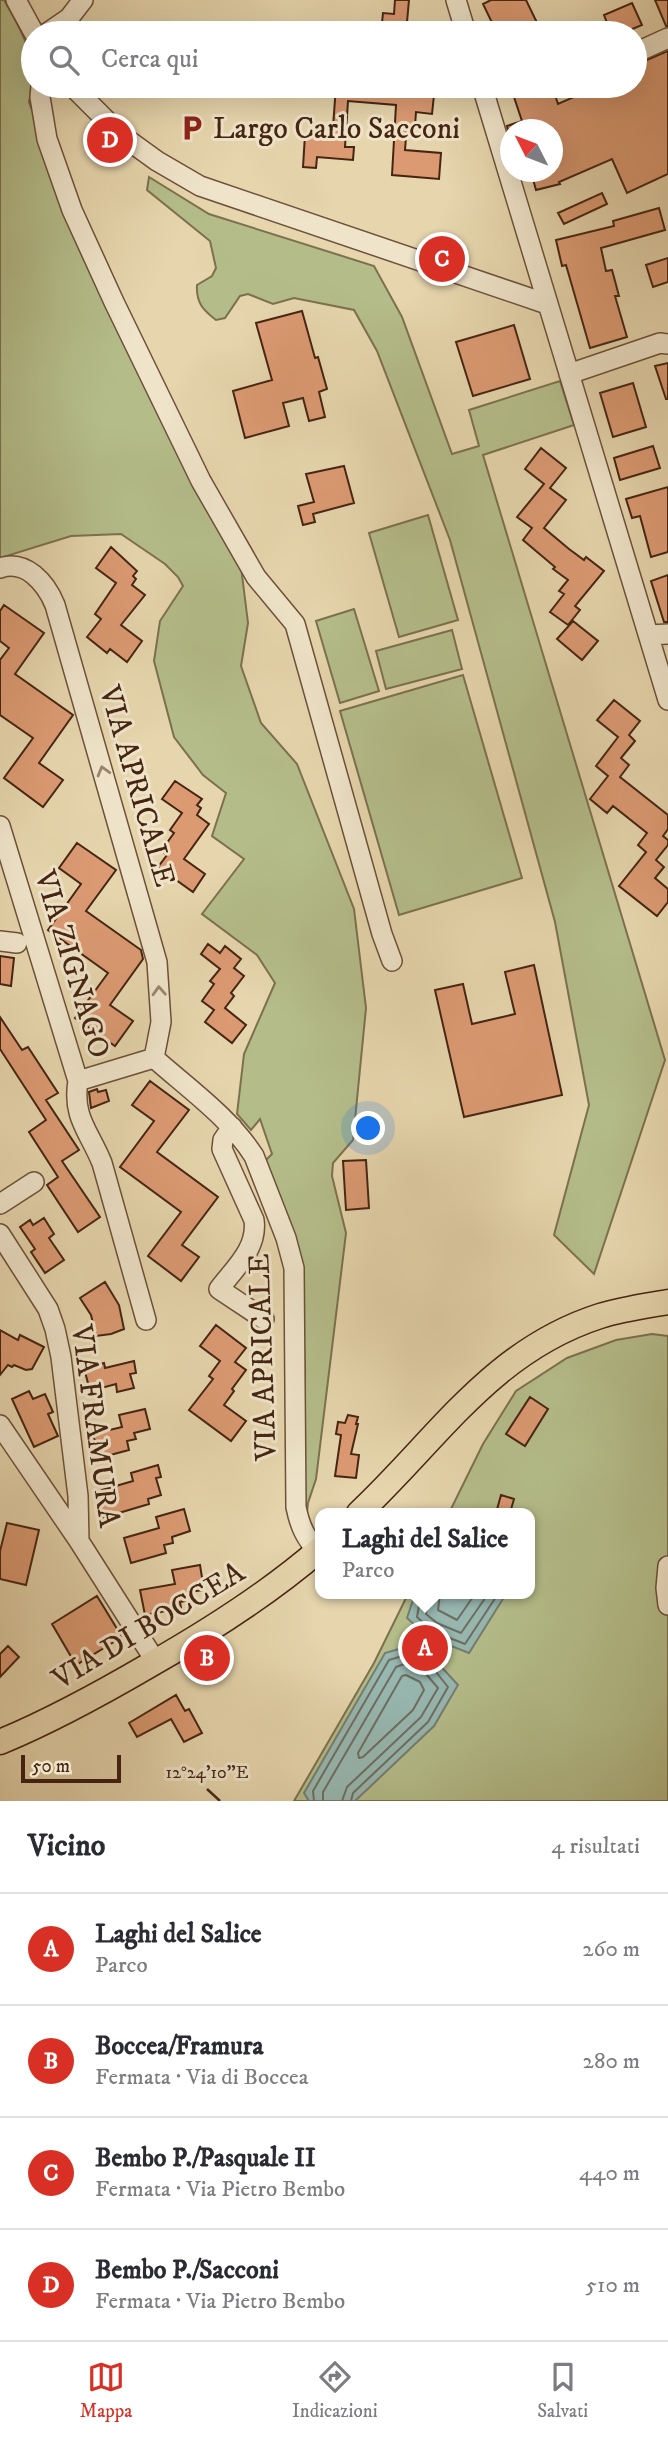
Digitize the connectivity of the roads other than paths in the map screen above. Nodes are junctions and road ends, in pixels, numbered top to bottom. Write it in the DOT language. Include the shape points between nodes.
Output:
graph roads {
  1 [pos="16,0"];
  2 [pos="83,0"];
  3 [pos="456,0"];
  4 [pos="27,21"];
  5 [pos="65,21"];
  6 [pos="462,21"];
  7 [pos="668,38"];
  8 [pos="647,48"];
  9 [pos="40,98"];
  10 [pos="84,98"];
  11 [pos="486,98"];
  12 [pos="547,304"];
  13 [pos="668,344"];
  14 [pos="569,374"];
  15 [pos="0,568"];
  16 [pos="659,634"];
  17 [pos="668,701"];
  18 [pos="0,826"];
  19 [pos="392,961"];
  20 [pos="154,1058"];
  21 [pos="78,1081"];
  22 [pos="232,1127"];
  23 [pos="34,1182"];
  24 [pos="0,1204"];
  25 [pos="0,1234"];
  26 [pos="668,1302"];
  27 [pos="668,1318"];
  28 [pos="264,1319"];
  29 [pos="145,1320"];
  30 [pos="0,1425"];
  31 [pos="364,1508"];
  32 [pos="387,1508"];
  33 [pos="79,1541"];
  34 [pos="315,1550"];
  35 [pos="315,1559"];
  36 [pos="315,1560"];
  37 [pos="668,1566"];
  38 [pos="668,1605"];
  39 [pos="156,1662"];
  40 [pos="0,1742"];
  41 [pos="0,1759"];
  1 -- 4 [label="street"];
  2 -- 5 [label="street"];
  3 -- 6 [label="street"];
  7 -- 8 [label="street"];
  9 -- 19 [label="street" via="47,139 72,211 114,302 201,481 256,577 295,624"];
  10 -- 12 [label="street" via="121,135 201,186"];
  11 -- 12 [label="street"];
  12 -- 14 [label="street"];
  13 -- 14 [label="street"];
  14 -- 16 [label="street"];
  20 -- 15 [label="street, VIA APRICALE, one-way" via="161,1022 157,962 55,605 42,583 22,567"];
  16 -- 17 [label="street"];
  18 -- 21 [label="street, VIA ZIGNAGO"];
  20 -- 21 [label="street"];
  20 -- 22 [label="street, VIA APRICALE"];
  21 -- 29 [label="street, VIA ZIGNAGO" via="78,1115 102,1163"];
  22 -- 28 [label="street, VIA APRICALE" via="222,1149 256,1232 253,1244 219,1289"];
  22 -- 34 [label="street, VIA APRICALE" via="254,1156 294,1268 296,1507 299,1524"];
  23 -- 24 [label="street"];
  25 -- 33 [label="street, VIA FRAMURA" via="48,1309 55,1329 78,1496"];
  26 -- 31 [label="main road" via="586,1321 515,1359 470,1396"];
  27 -- 32 [label="main road" via="598,1333 528,1370 477,1412"];
  30 -- 33 [label="street"];
  33 -- 39 [label="street, VIA FRAMURA"];
  35 -- 39 [label="main road, VIA DI BOCCEA"];
  36 -- 41 [label="main road, VIA DI BOCCEA" via="257,1619 205,1653 118,1702"];
  37 -- 38 [label="street"];
  39 -- 40 [label="main road, VIA DI BOCCEA"];
}
